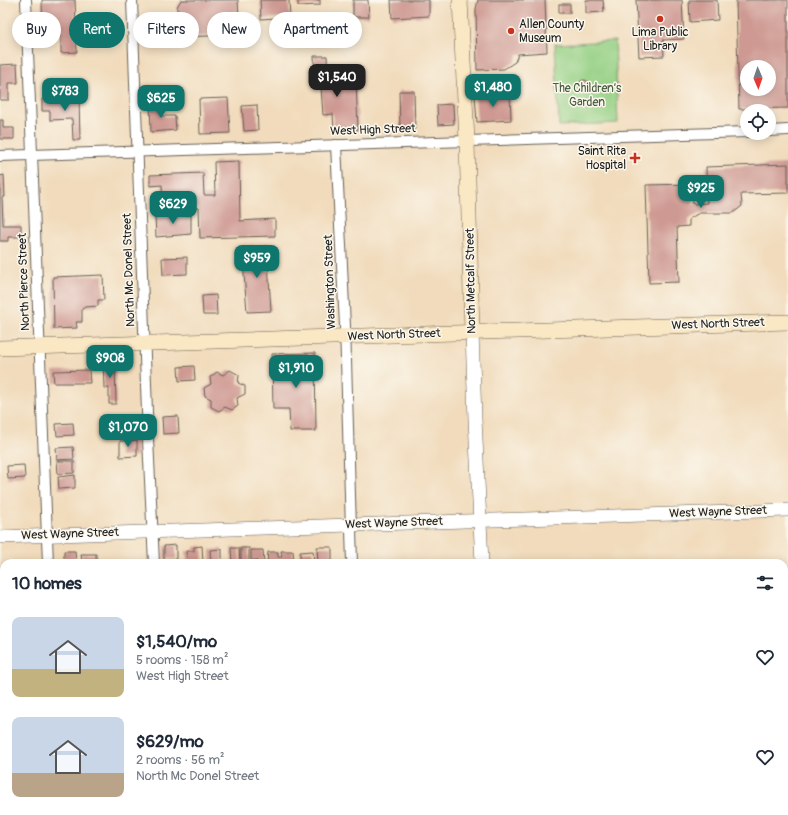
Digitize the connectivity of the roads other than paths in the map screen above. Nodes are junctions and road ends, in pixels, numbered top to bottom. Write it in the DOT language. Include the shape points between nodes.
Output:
graph roads {
  1 [pos="26,0"];
  2 [pos="132,0"];
  3 [pos="460,0"];
  4 [pos="788,130"];
  5 [pos="776,131"];
  6 [pos="740,132"];
  7 [pos="467,141"];
  8 [pos="336,144"];
  9 [pos="137,151"];
  10 [pos="32,155"];
  11 [pos="0,156"];
  12 [pos="788,322"];
  13 [pos="472,332"];
  14 [pos="345,336"];
  15 [pos="144,343"];
  16 [pos="40,346"];
  17 [pos="0,348"];
  18 [pos="788,510"];
  19 [pos="480,520"];
  20 [pos="351,525"];
  21 [pos="154,531"];
  22 [pos="47,535"];
  23 [pos="0,537"];
  24 [pos="48,559"];
  25 [pos="154,559"];
  26 [pos="352,559"];
  27 [pos="482,559"];
  1 -- 10 [label="street, North Pierce Street"];
  2 -- 9 [label="street, North Mc Donel Street"];
  3 -- 7 [label="main road, North Metcalf Street"];
  4 -- 5 [label="street"];
  6 -- 7 [label="street, West High Street"];
  7 -- 8 [label="street, West High Street"];
  7 -- 13 [label="main road, North Metcalf Street"];
  8 -- 9 [label="street, West High Street"];
  8 -- 14 [label="street, Washington Street"];
  9 -- 10 [label="street, West High Street"];
  9 -- 15 [label="street, North Mc Donel Street"];
  10 -- 11 [label="street, West High Street"];
  10 -- 16 [label="street, North Pierce Street"];
  12 -- 13 [label="main road, West North Street"];
  13 -- 14 [label="main road, West North Street"];
  13 -- 19 [label="street, North Metcalf Street"];
  14 -- 15 [label="main road, West North Street"];
  14 -- 20 [label="street, Washington Street"];
  15 -- 16 [label="main road, West North Street"];
  15 -- 21 [label="street, North Mc Donel Street"];
  16 -- 17 [label="main road, West North Street"];
  16 -- 22 [label="street, North Pierce Street"];
  18 -- 19 [label="street, West Wayne Street"];
  19 -- 20 [label="street, West Wayne Street"];
  19 -- 27 [label="street, North Metcalf Street"];
  20 -- 21 [label="street, West Wayne Street"];
  20 -- 26 [label="street, Washington Street"];
  21 -- 22 [label="street, West Wayne Street"];
  21 -- 25 [label="street, North Mc Donel Street"];
  22 -- 23 [label="street, West Wayne Street"];
  22 -- 24 [label="street, North Pierce Street"];
}
